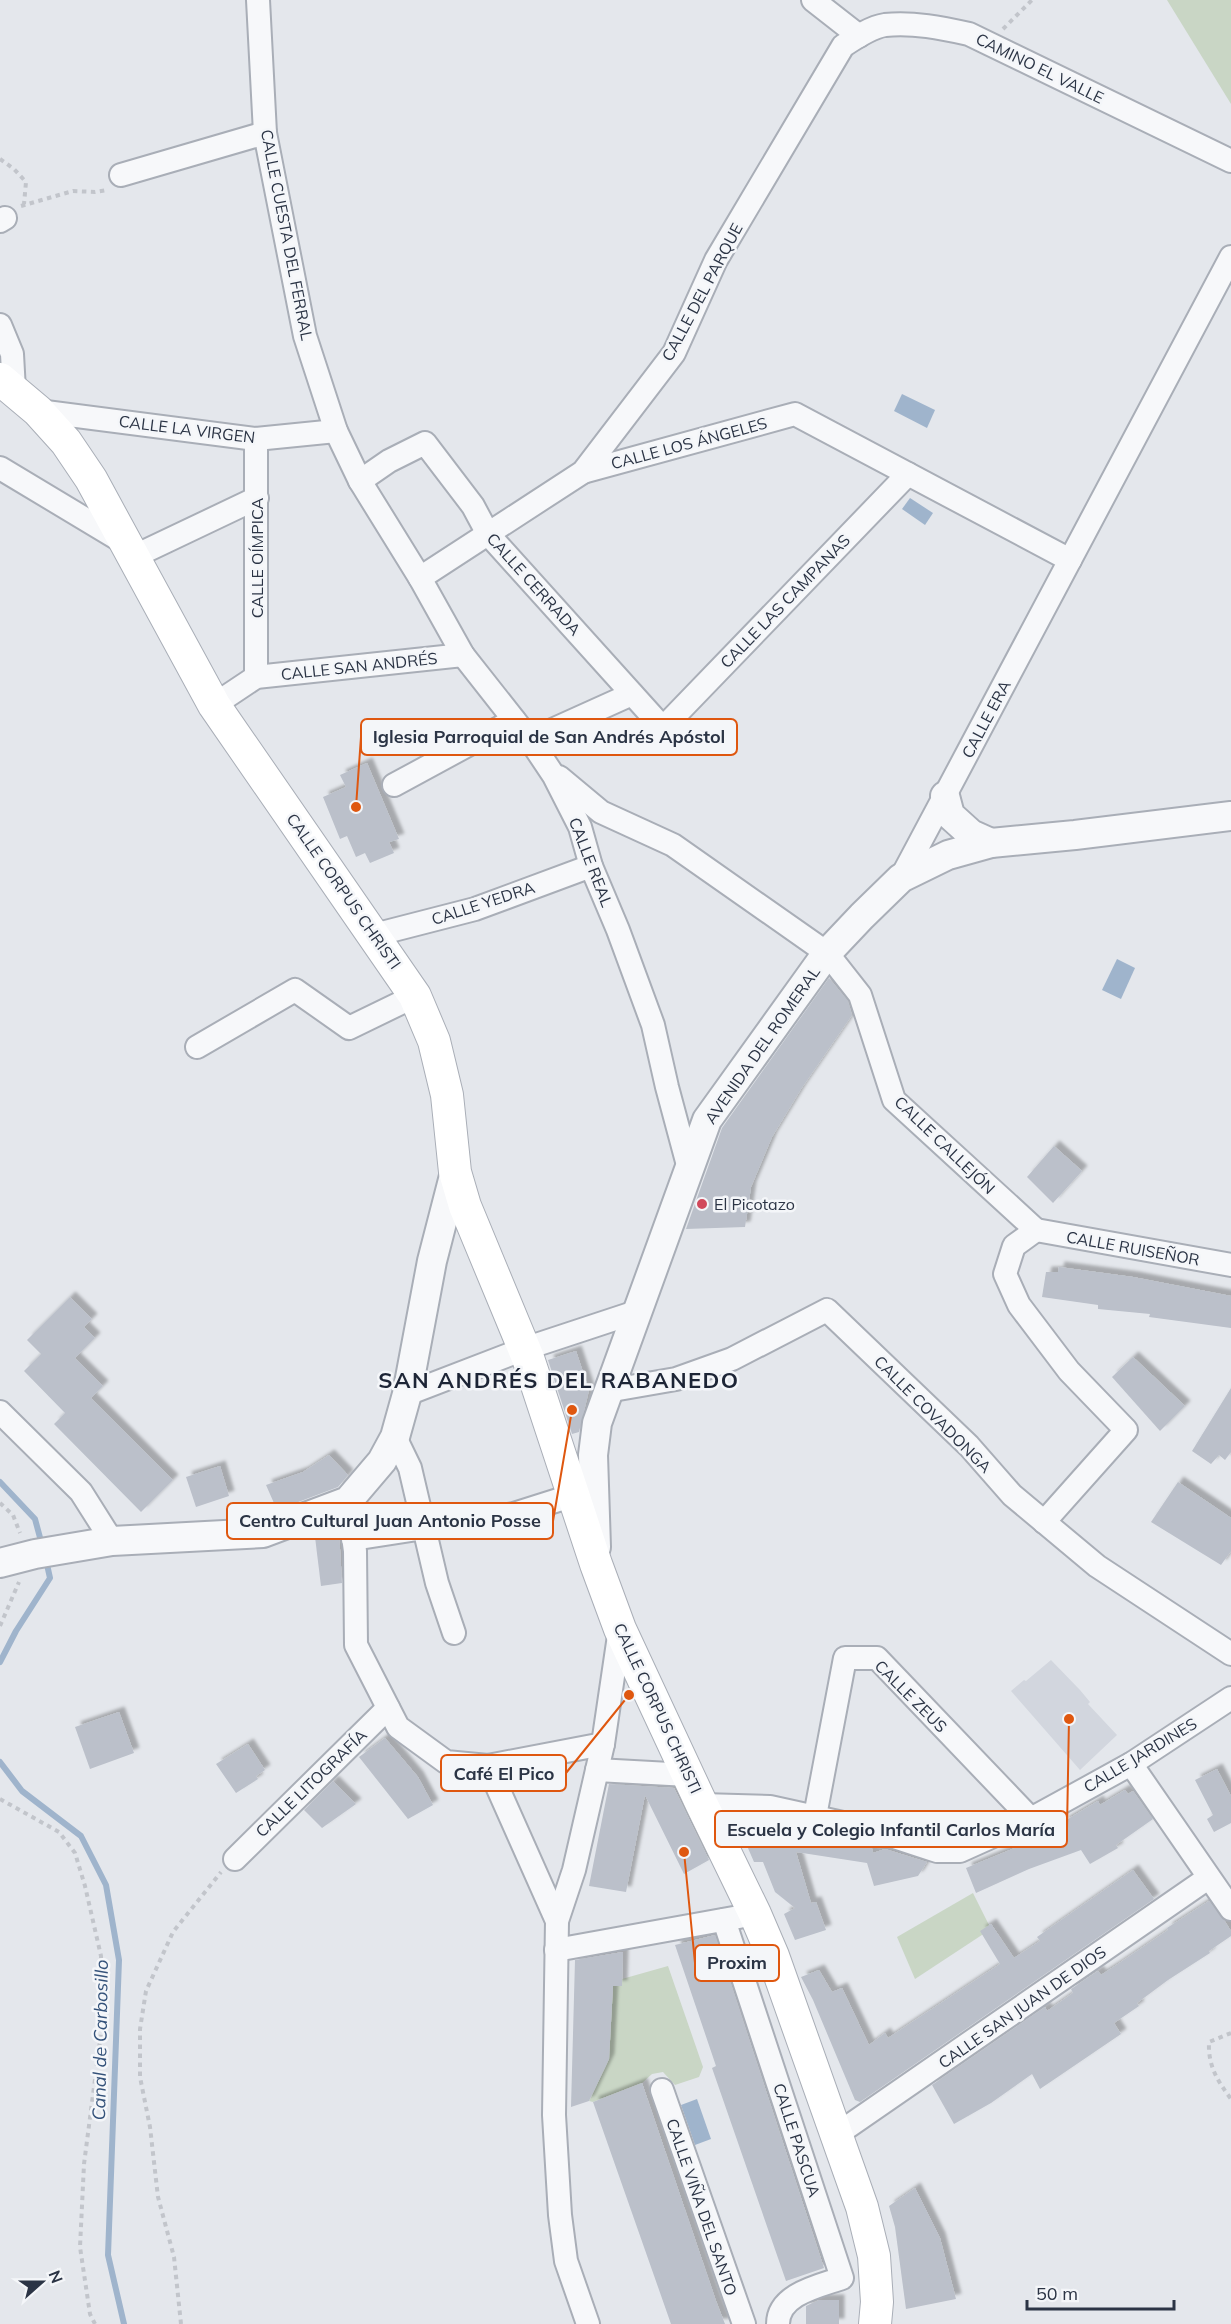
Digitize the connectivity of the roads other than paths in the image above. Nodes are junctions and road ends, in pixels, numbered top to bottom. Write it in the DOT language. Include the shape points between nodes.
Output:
graph roads {
  1 [pos="258,0"];
  2 [pos="813,0"];
  3 [pos="860,36"];
  4 [pos="265,134"];
  5 [pos="1231,161"];
  6 [pos="121,175"];
  7 [pos="1231,257"];
  8 [pos="0,325"];
  9 [pos="7,385"];
  10 [pos="38,411"];
  11 [pos="336,431"];
  12 [pos="256,439"];
  13 [pos="0,468"];
  14 [pos="583,472"];
  15 [pos="908,474"];
  16 [pos="360,482"];
  17 [pos="257,498"];
  18 [pos="488,534"];
  19 [pos="130,550"];
  20 [pos="1070,560"];
  21 [pos="420,578"];
  22 [pos="463,655"];
  23 [pos="256,677"];
  24 [pos="632,694"];
  25 [pos="214,705"];
  26 [pos="514,720"];
  27 [pos="663,728"];
  28 [pos="530,740"];
  29 [pos="548,768"];
  30 [pos="394,785"];
  31 [pos="945,796"];
  32 [pos="1231,816"];
  33 [pos="991,843"];
  34 [pos="591,866"];
  35 [pos="901,878"];
  36 [pos="374,935"];
  37 [pos="826,952"];
  38 [pos="415,996"];
  39 [pos="197,1047"];
  40 [pos="689,1169"];
  41 [pos="454,1172"];
  42 [pos="472,1224"];
  43 [pos="1036,1230"];
  44 [pos="437,1238"];
  45 [pos="1231,1265"];
  46 [pos="636,1312"];
  47 [pos="524,1349"];
  48 [pos="607,1391"];
  49 [pos="407,1394"];
  50 [pos="0,1412"];
  51 [pos="395,1437"];
  52 [pos="579,1459"];
  53 [pos="574,1495"];
  54 [pos="348,1501"];
  55 [pos="1044,1521"];
  56 [pos="424,1528"];
  57 [pos="353,1539"];
  58 [pos="112,1541"];
  59 [pos="0,1563"];
  60 [pos="596,1564"];
  61 [pos="621,1629"];
  62 [pos="453,1633"];
  63 [pos="1231,1654"];
  64 [pos="1231,1698"];
  65 [pos="388,1708"];
  66 [pos="603,1744"];
  67 [pos="1131,1764"];
  68 [pos="488,1766"];
  69 [pos="597,1770"];
  70 [pos="688,1775"];
  71 [pos="702,1805"];
  72 [pos="815,1816"];
  73 [pos="1031,1819"];
  74 [pos="235,1859"];
  75 [pos="1208,1878"];
  76 [pos="1231,1909"];
  77 [pos="755,1914"];
  78 [pos="724,1920"];
  79 [pos="557,1921"];
  80 [pos="556,1950"];
  81 [pos="662,2090"];
  82 [pos="836,2135"];
  83 [pos="588,2324"];
  84 [pos="744,2324"];
  85 [pos="778,2324"];
  86 [pos="875,2324"];
  1 -- 4 [label="street, CALLE CUESTA DEL FERRAL"];
  2 -- 3 [label="street"];
  3 -- 5 [label="street, CAMINO EL VALLE" via="883,25 927,26 969,34"];
  3 -- 14 [label="street, CALLE DEL PARQUE" via="843,46 716,260 674,353"];
  4 -- 6 [label="street"];
  4 -- 11 [label="street, CALLE CUESTA DEL FERRAL" via="305,336"];
  7 -- 20 [label="street, CALLE ERA"];
  8 -- 9 [label="street" via="12,354"];
  9 -- 10 [label="main road, CALLE CORPUS CHRISTI"];
  10 -- 12 [label="street, CALLE LA VIRGEN"];
  10 -- 19 [label="main road, CALLE CORPUS CHRISTI" via="66,442 91,479"];
  11 -- 12 [label="street, CALLE LA VIRGEN"];
  11 -- 16 [label="street, CALLE REAL"];
  12 -- 17 [label="street, CALLE OÍMPICA"];
  13 -- 19 [label="street"];
  14 -- 15 [label="street, CALLE LOS ÁNGELES" via="795,414"];
  14 -- 18 [label="street, CALLE DEL PARQUE"];
  15 -- 20 [label="street"];
  15 -- 27 [label="street, CALLE LAS CAMPANAS"];
  16 -- 18 [label="street, CALLE CERRADA" via="389,461 426,443 473,506"];
  16 -- 21 [label="street, CALLE REAL"];
  17 -- 19 [label="street"];
  17 -- 23 [label="street, CALLE OÍMPICA"];
  18 -- 21 [label="street, CALLE DEL PARQUE"];
  18 -- 24 [label="street, CALLE CERRADA"];
  19 -- 25 [label="main road, CALLE CORPUS CHRISTI"];
  20 -- 31 [label="street, CALLE ERA"];
  21 -- 22 [label="street, CALLE REAL"];
  22 -- 23 [label="street, CALLE SAN ANDRÉS"];
  22 -- 26 [label="street, CALLE REAL"];
  23 -- 25 [label="street"];
  24 -- 27 [label="street, CALLE CERRADA"];
  24 -- 28 [label="street"];
  25 -- 36 [label="main road, CALLE CORPUS CHRISTI"];
  26 -- 28 [label="street, CALLE REAL"];
  26 -- 30 [label="street"];
  28 -- 29 [label="street, CALLE REAL"];
  29 -- 34 [label="street, CALLE REAL" via="580,827"];
  29 -- 37 [label="street, CALLE CALLEJÓN" via="601,812 673,845"];
  31 -- 33 [label="street" via="950,815 971,834"];
  31 -- 35 [label="street, CALLE ERA"];
  32 -- 33 [label="street, AVENIDA DEL ROMERAL"];
  33 -- 35 [label="street, AVENIDA DEL ROMERAL" via="948,855"];
  34 -- 36 [label="street, CALLE YEDRA" via="475,909"];
  34 -- 40 [label="street, CALLE REAL" via="653,1026"];
  35 -- 37 [label="street, AVENIDA DEL ROMERAL"];
  36 -- 38 [label="main road, CALLE CORPUS CHRISTI"];
  37 -- 40 [label="street, AVENIDA DEL ROMERAL" via="707,1120"];
  37 -- 43 [label="street, CALLE CALLEJÓN" via="860,995 894,1100"];
  38 -- 39 [label="street" via="349,1028 295,990"];
  38 -- 41 [label="main road, CALLE CORPUS CHRISTI" via="434,1041 447,1095"];
  40 -- 46 [label="street, AVENIDA DEL ROMERAL"];
  41 -- 42 [label="main road, CALLE CORPUS CHRISTI"];
  41 -- 44 [label="street"];
  42 -- 44 [label="street"];
  42 -- 47 [label="main road, CALLE CORPUS CHRISTI"];
  43 -- 45 [label="street, CALLE RUISEÑOR"];
  43 -- 55 [label="street" via="1014,1246 1005,1274 1019,1305 1069,1371 1126,1430"];
  44 -- 49 [label="street"];
  46 -- 47 [label="street"];
  46 -- 48 [label="street, AVENIDA DEL ROMERAL"];
  47 -- 49 [label="street"];
  47 -- 52 [label="main road, CALLE CORPUS CHRISTI"];
  48 -- 52 [label="street, AVENIDA DEL ROMERAL"];
  48 -- 55 [label="street, CALLE COVADONGA" via="676,1379 732,1359 827,1310 969,1446 1012,1495"];
  49 -- 51 [label="street"];
  50 -- 58 [label="street" via="81,1492"];
  51 -- 54 [label="street" via="382,1461"];
  51 -- 56 [label="street" via="410,1468"];
  52 -- 53 [label="main road, CALLE CORPUS CHRISTI"];
  52 -- 60 [label="street, AVENIDA DEL ROMERAL"];
  53 -- 56 [label="street" via="514,1514"];
  53 -- 60 [label="main road, CALLE CORPUS CHRISTI"];
  54 -- 57 [label="street"];
  54 -- 58 [label="street" via="262,1533"];
  55 -- 63 [label="street, CALLE COVADONGA" via="1097,1566"];
  56 -- 57 [label="street"];
  56 -- 62 [label="street"];
  57 -- 65 [label="street" via="356,1645"];
  58 -- 59 [label="street"];
  60 -- 61 [label="main road, CALLE CORPUS CHRISTI"];
  61 -- 66 [label="street"];
  61 -- 70 [label="main road, CALLE CORPUS CHRISTI"];
  64 -- 67 [label="street, CALLE JARDINES"];
  65 -- 68 [label="street" via="398,1727 446,1762"];
  65 -- 74 [label="street, CALLE LITOGRAFÍA"];
  66 -- 68 [label="street"];
  66 -- 69 [label="street"];
  67 -- 73 [label="street, CALLE JARDINES"];
  67 -- 75 [label="street"];
  68 -- 79 [label="street"];
  69 -- 70 [label="street"];
  69 -- 79 [label="street" via="574,1870"];
  70 -- 71 [label="main road, CALLE CORPUS CHRISTI"];
  71 -- 72 [label="street, CALLE JARDINES" via="770,1807"];
  71 -- 77 [label="main road, CALLE CORPUS CHRISTI"];
  72 -- 73 [label="street, CALLE JARDINES" via="870,1828 938,1851 960,1851"];
  72 -- 73 [label="street, CALLE ZEUS" via="845,1658 877,1658"];
  75 -- 76 [label="street"];
  75 -- 82 [label="street, CALLE SAN JUAN DE DIOS"];
  77 -- 78 [label="street"];
  77 -- 82 [label="main road, CALLE CORPUS CHRISTI"];
  78 -- 80 [label="street"];
  78 -- 85 [label="street, CALLE PASCUA" via="842,2278 787,2302 778,2315"];
  79 -- 80 [label="street"];
  80 -- 83 [label="street" via="554,2115 560,2215 566,2261"];
  81 -- 84 [label="street, CALLE VIÑA DEL SANTO"];
  82 -- 86 [label="main road, CALLE CORPUS CHRISTI" via="862,2207 874,2256"];
}
